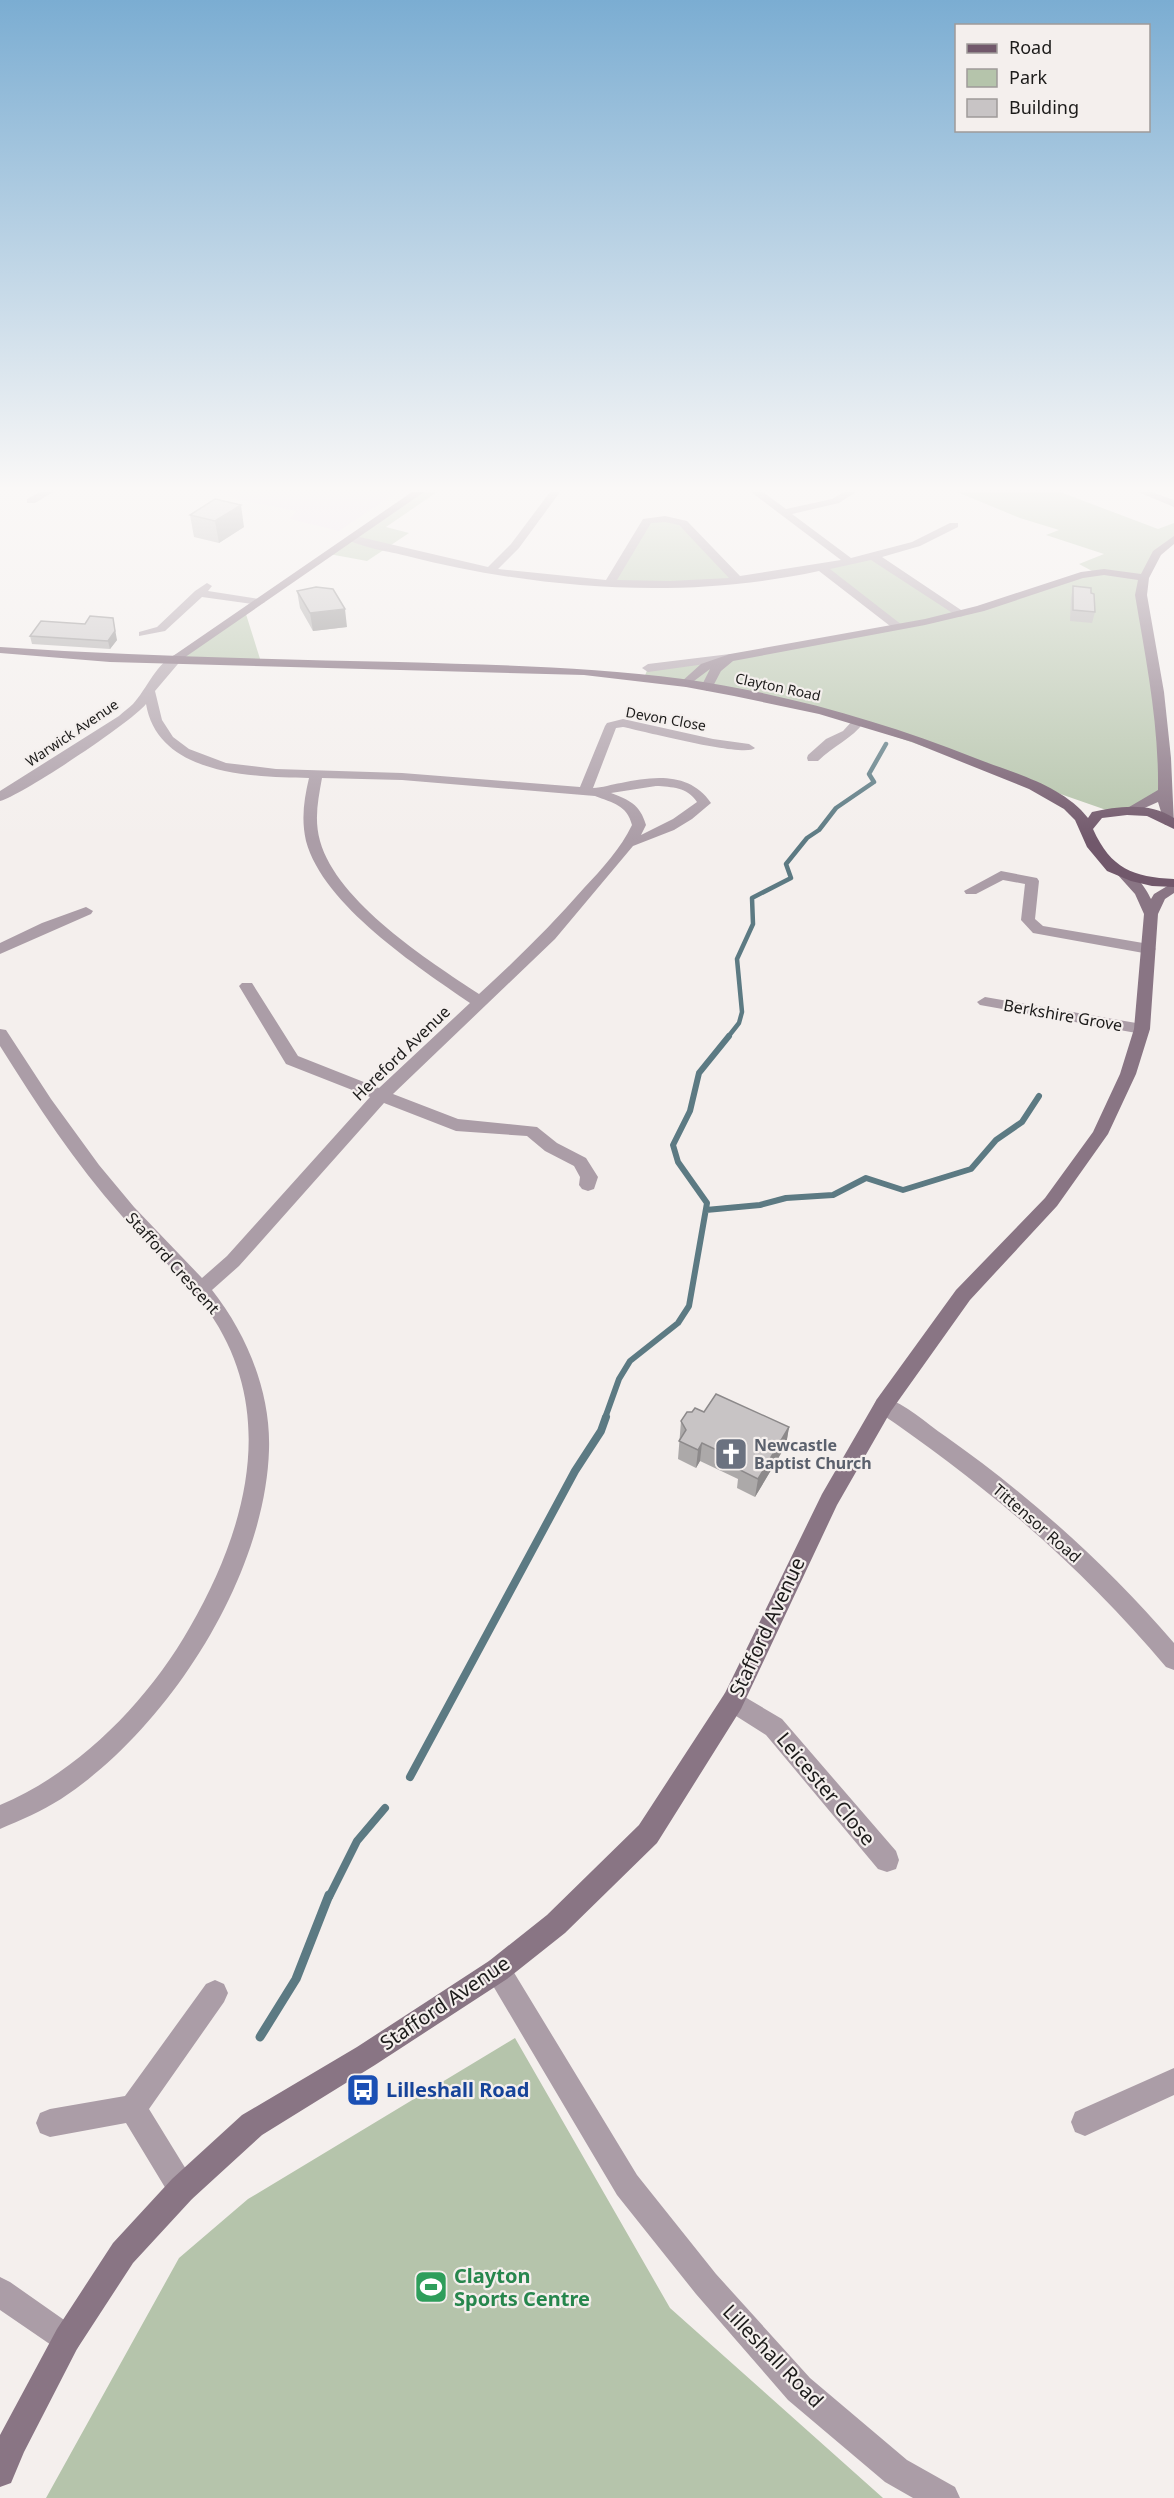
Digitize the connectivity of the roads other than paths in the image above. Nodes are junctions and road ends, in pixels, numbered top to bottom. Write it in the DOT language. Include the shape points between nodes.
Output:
graph roads {
  1 [pos="182,609"];
  2 [pos="249,609"];
  3 [pos="874,609"];
  4 [pos="953,609"];
  5 [pos="978,609"];
  6 [pos="1143,609"];
  7 [pos="961,614"];
  8 [pos="897,627"];
  9 [pos="143,634"];
  10 [pos="0,650"];
  11 [pos="177,658"];
  12 [pos="730,658"];
  13 [pos="648,668"];
  14 [pos="686,683"];
  15 [pos="706,687"];
  16 [pos="150,692"];
  17 [pos="123,719"];
  18 [pos="153,720"];
  19 [pos="858,722"];
  20 [pos="749,748"];
  21 [pos="813,758"];
  22 [pos="1170,758"];
  23 [pos="316,773"];
  24 [pos="1034,786"];
  25 [pos="591,792"];
  26 [pos="1164,792"];
  27 [pos="0,797"];
  28 [pos="1131,810"];
  29 [pos="1112,812"];
  30 [pos="1172,823"];
  31 [pos="1087,828"];
  32 [pos="629,843"];
  33 [pos="1124,873"];
  34 [pos="1174,885"];
  35 [pos="971,891"];
  36 [pos="86,911"];
  37 [pos="1151,914"];
  38 [pos="0,949"];
  39 [pos="1149,949"];
  40 [pos="247,986"];
  41 [pos="480,1002"];
  42 [pos="985,1002"];
  43 [pos="1142,1029"];
  44 [pos="0,1034"];
  45 [pos="381,1096"];
  46 [pos="588,1185"];
  47 [pos="200,1290"];
  48 [pos="884,1405"];
  49 [pos="1174,1660"];
  50 [pos="733,1701"];
  51 [pos="0,1817"];
  52 [pos="887,1860"];
  53 [pos="498,1970"];
  54 [pos="215,1993"];
  55 [pos="1174,2081"];
  56 [pos="133,2108"];
  57 [pos="1085,2122"];
  58 [pos="50,2123"];
  59 [pos="182,2189"];
  60 [pos="0,2292"];
  61 [pos="67,2339"];
  62 [pos="0,2472"];
  63 [pos="944,2498"];
  1 -- 9 [label="street" via="161,628"];
  2 -- 11 [label="street"];
  3 -- 8 [label="street"];
  4 -- 7 [label="street"];
  5 -- 7 [label="street"];
  6 -- 22 [label="street"];
  7 -- 8 [label="street"];
  8 -- 12 [label="street"];
  10 -- 11 [label="main road, Clayton Road" via="110,658"];
  11 -- 14 [label="main road, Clayton Road" via="585,671"];
  11 -- 16 [label="street, Warwick Avenue"];
  12 -- 13 [label="street"];
  12 -- 14 [label="street" via="705,667"];
  12 -- 15 [label="street" via="717,669"];
  14 -- 15 [label="main road, Clayton Road"];
  15 -- 19 [label="main road, Clayton Road"];
  16 -- 17 [label="street, Warwick Avenue"];
  16 -- 18 [label="street"];
  17 -- 18 [label="street"];
  17 -- 27 [label="street, Warwick Avenue"];
  18 -- 23 [label="street, Hereford Avenue" via="166,737 205,760 247,770"];
  19 -- 21 [label="street"];
  19 -- 24 [label="main road, Clayton Road" via="916,739"];
  20 -- 25 [label="street, Devon Close" via="623,723 611,726"];
  22 -- 26 [label="street"];
  23 -- 25 [label="street, Hereford Avenue"];
  23 -- 41 [label="street" via="309,815 315,847 344,893 418,960"];
  24 -- 29 [label="main road, Clayton Road"];
  24 -- 31 [label="main road, Clayton Road" via="1069,806"];
  25 -- 32 [label="street, Hereford Avenue" via="628,804 636,813 639,825"];
  25 -- 32 [label="street, Hereford Avenue" via="677,782 701,794 704,803 688,817 654,836"];
  26 -- 28 [label="street"];
  26 -- 30 [label="street"];
  28 -- 29 [label="main road"];
  28 -- 30 [label="main road"];
  29 -- 31 [label="main road" via="1097,815"];
  31 -- 33 [label="main road, Clayton Road" via="1103,859"];
  32 -- 41 [label="street, Hereford Avenue" via="550,936"];
  33 -- 34 [label="main road, Clayton Road"];
  33 -- 37 [label="street" via="1141,892"];
  34 -- 37 [label="street" via="1159,897"];
  35 -- 39 [label="street" via="1001,875 1032,881 1028,920 1038,930"];
  36 -- 38 [label="street"];
  37 -- 39 [label="street, Stafford Avenue"];
  39 -- 43 [label="street, Stafford Avenue"];
  40 -- 45 [label="street" via="291,1060"];
  41 -- 45 [label="street, Hereford Avenue"];
  42 -- 43 [label="street, Berkshire Grove"];
  43 -- 48 [label="street, Stafford Avenue" via="1128,1074 1100,1134 1051,1202 963,1295"];
  44 -- 47 [label="street, Stafford Crescent" via="73,1143 127,1211"];
  45 -- 46 [label="street" via="456,1125 531,1131 580,1162 589,1177"];
  45 -- 47 [label="street, Hereford Avenue" via="233,1261"];
  47 -- 51 [label="street, Stafford Crescent" via="224,1320 241,1355 259,1418 258,1483 249,1522 229,1575 185,1656 153,1699 68,1779 42,1799"];
  48 -- 49 [label="street, Tittensor Road" via="1021,1504 1124,1602"];
  48 -- 50 [label="street, Stafford Avenue" via="829,1500"];
  50 -- 52 [label="street, Leicester Close" via="774,1727"];
  50 -- 53 [label="street, Stafford Avenue" via="648,1834 556,1924"];
  53 -- 59 [label="street, Stafford Avenue" via="252,2125"];
  53 -- 63 [label="street, Lilleshall Road" via="627,2185 706,2284 799,2389 896,2471"];
  54 -- 56 [label="street"];
  55 -- 57 [label="street"];
  56 -- 58 [label="street"];
  56 -- 59 [label="street"];
  59 -- 61 [label="street, Stafford Avenue" via="123,2253"];
  60 -- 61 [label="street"];
  61 -- 62 [label="street, Stafford Avenue"];
}
